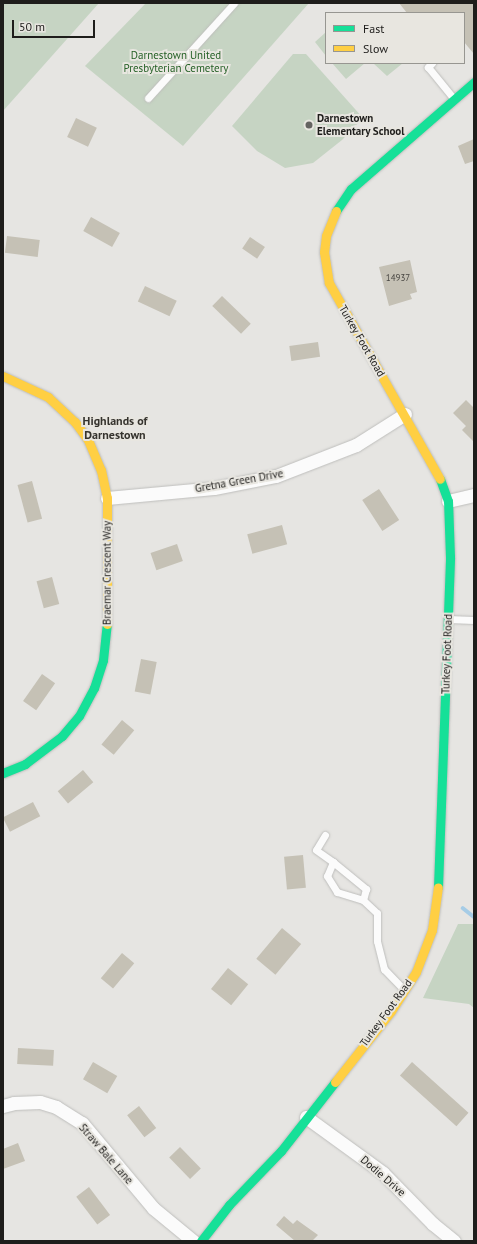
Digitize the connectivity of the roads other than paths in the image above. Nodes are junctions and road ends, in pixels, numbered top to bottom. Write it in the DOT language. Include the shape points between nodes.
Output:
graph roads {
  1 [pos="234,3"];
  2 [pos="431,64"];
  3 [pos="474,82"];
  4 [pos="148,98"];
  5 [pos="454,99"];
  6 [pos="3,376"];
  7 [pos="405,414"];
  8 [pos="474,495"];
  9 [pos="107,498"];
  10 [pos="448,501"];
  11 [pos="448,619"];
  12 [pos="474,620"];
  13 [pos="3,774"];
  14 [pos="325,835"];
  15 [pos="333,862"];
  16 [pos="363,900"];
  17 [pos="404,990"];
  18 [pos="3,1106"];
  19 [pos="306,1117"];
  20 [pos="193,1241"];
  21 [pos="201,1241"];
  22 [pos="454,1241"];
  1 -- 4 [label="lane"];
  2 -- 5 [label="lane" via="428,67"];
  3 -- 5 [label="street, Turkey Foot Road"];
  5 -- 7 [label="street, Turkey Foot Road" via="351,189 333,215 326,236 324,252 329,283"];
  6 -- 9 [label="street, Braemar Crescent Way" via="48,397 75,422 88,440 101,470"];
  7 -- 9 [label="street, Gretna Green Drive" via="356,445 276,476 214,488"];
  7 -- 10 [label="street, Turkey Foot Road" via="437,470"];
  8 -- 10 [label="street"];
  9 -- 13 [label="street, Braemar Crescent Way" via="107,635 103,660 94,688 78,716 62,736 25,764"];
  10 -- 11 [label="street, Turkey Foot Road"];
  11 -- 12 [label="lane"];
  11 -- 17 [label="street, Turkey Foot Road" via="438,885 432,930 426,952"];
  14 -- 15 [label="lane" via="316,850"];
  15 -- 16 [label="lane" via="366,889"];
  15 -- 16 [label="lane" via="327,876 337,892"];
  16 -- 17 [label="lane" via="377,913 377,942 384,969"];
  17 -- 19 [label="street, Turkey Foot Road" via="391,1011"];
  18 -- 20 [label="street, Straw Bale Lane" via="40,1102 56,1107 82,1123 153,1208"];
  19 -- 21 [label="street, Turkey Foot Road" via="281,1151 229,1205"];
  19 -- 22 [label="street, Dodie Drive" via="383,1173 433,1224"];
}
